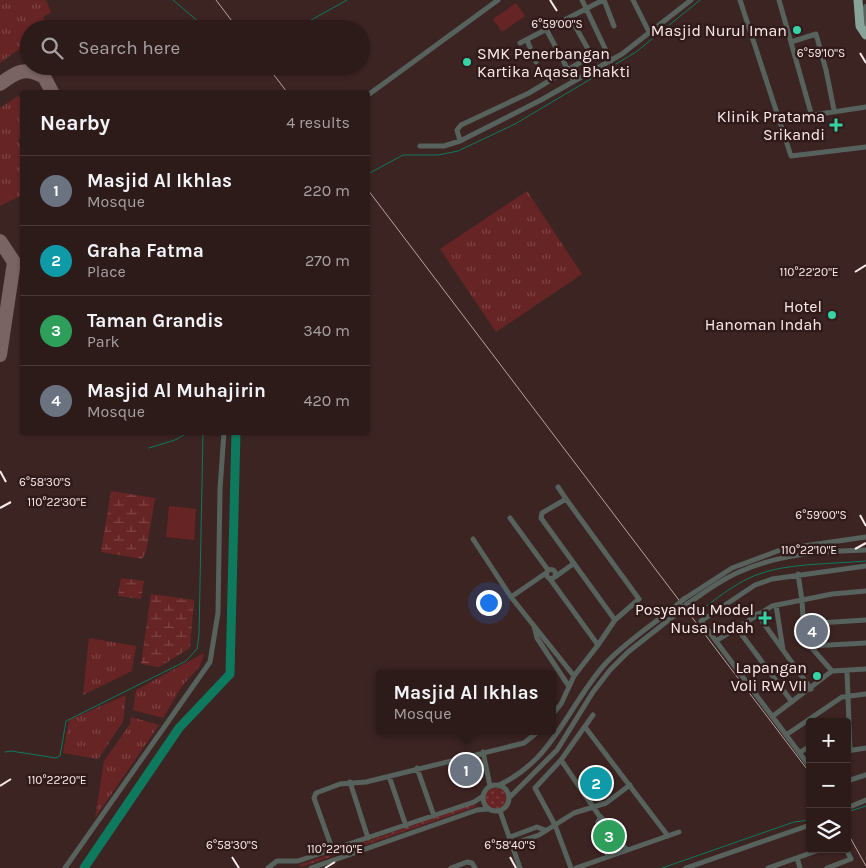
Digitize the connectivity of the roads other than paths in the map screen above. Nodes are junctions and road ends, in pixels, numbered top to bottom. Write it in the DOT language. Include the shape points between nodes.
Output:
graph roads {
  1 [pos="498,0"];
  2 [pos="582,0"];
  3 [pos="604,0"];
  4 [pos="633,0"];
  5 [pos="691,0"];
  6 [pos="740,0"];
  7 [pos="779,0"];
  8 [pos="858,0"];
  9 [pos="866,8"];
  10 [pos="586,9"];
  11 [pos="570,17"];
  12 [pos="614,26"];
  13 [pos="546,29"];
  14 [pos="649,32"];
  15 [pos="866,33"];
  16 [pos="527,40"];
  17 [pos="792,42"];
  18 [pos="520,43"];
  19 [pos="611,61"];
  20 [pos="536,62"];
  21 [pos="568,71"];
  22 [pos="574,82"];
  23 [pos="370,94"];
  24 [pos="866,107"];
  25 [pos="834,110"];
  26 [pos="811,113"];
  27 [pos="780,120"];
  28 [pos="460,141"];
  29 [pos="420,146"];
  30 [pos="866,147"];
  31 [pos="224,435"];
  32 [pos="558,487"];
  33 [pos="566,499"];
  34 [pos="510,518"];
  35 [pos="866,537"];
  36 [pos="473,540"];
  37 [pos="844,541"];
  38 [pos="846,550"];
  39 [pos="866,550"];
  40 [pos="573,564"];
  41 [pos="866,566"];
  42 [pos="547,572"];
  43 [pos="798,574"];
  44 [pos="552,578"];
  45 [pos="866,591"];
  46 [pos="511,597"];
  47 [pos="802,600"];
  48 [pos="685,602"];
  49 [pos="776,605"];
  50 [pos="673,612"];
  51 [pos="756,614"];
  52 [pos="615,620"];
  53 [pos="866,620"];
  54 [pos="802,624"];
  55 [pos="534,626"];
  56 [pos="736,627"];
  57 [pos="716,641"];
  58 [pos="866,642"];
  59 [pos="598,645"];
  60 [pos="810,646"];
  61 [pos="783,650"];
  62 [pos="866,669"];
  63 [pos="832,671"];
  64 [pos="846,671"];
  65 [pos="574,676"];
  66 [pos="568,685"];
  67 [pos="811,688"];
  68 [pos="866,694"];
  69 [pos="848,696"];
  70 [pos="792,702"];
  71 [pos="556,710"];
  72 [pos="593,715"];
  73 [pos="772,716"];
  74 [pos="847,718"];
  75 [pos="585,727"];
  76 [pos="556,734"];
  77 [pos="534,735"];
  78 [pos="555,735"];
  79 [pos="786,735"];
  80 [pos="866,748"];
  81 [pos="806,749"];
  82 [pos="851,750"];
  83 [pos="483,752"];
  84 [pos="799,753"];
  85 [pos="561,760"];
  86 [pos="807,763"];
  87 [pos="417,768"];
  88 [pos="866,775"];
  89 [pos="389,776"];
  90 [pos="851,778"];
  91 [pos="350,782"];
  92 [pos="499,785"];
  93 [pos="630,785"];
  94 [pos="490,786"];
  95 [pos="483,796"];
  96 [pos="509,798"];
  97 [pos="866,800"];
  98 [pos="851,806"];
  99 [pos="594,808"];
  100 [pos="488,809"];
  101 [pos="500,811"];
  102 [pos="434,816"];
  103 [pos="600,817"];
  104 [pos="555,825"];
  105 [pos="406,826"];
  106 [pos="806,826"];
  107 [pos="545,830"];
  108 [pos="528,831"];
  109 [pos="679,832"];
  110 [pos="668,836"];
  111 [pos="510,837"];
  112 [pos="368,838"];
  113 [pos="531,838"];
  114 [pos="512,844"];
  115 [pos="626,850"];
  116 [pos="333,851"];
  117 [pos="811,853"];
  118 [pos="848,853"];
  119 [pos="608,857"];
  120 [pos="797,858"];
  121 [pos="708,861"];
  122 [pos="286,862"];
  123 [pos="329,865"];
  124 [pos="711,867"];
  125 [pos="65,868"];
  126 [pos="268,868"];
  127 [pos="292,868"];
  128 [pos="311,868"];
  129 [pos="451,868"];
  130 [pos="476,868"];
  131 [pos="520,868"];
  132 [pos="571,868"];
  133 [pos="576,868"];
  134 [pos="686,868"];
  135 [pos="768,868"];
  136 [pos="800,868"];
  137 [pos="828,868"];
  1 -- 23 [label="street"];
  2 -- 10 [label="street"];
  3 -- 10 [label="street"];
  3 -- 12 [label="street"];
  4 -- 14 [label="street"];
  5 -- 14 [label="street"];
  6 -- 27 [label="street"];
  7 -- 17 [label="street"];
  8 -- 15 [label="highway" via="860,26"];
  9 -- 15 [label="street"];
  10 -- 11 [label="street"];
  10 -- 19 [label="street"];
  11 -- 13 [label="street"];
  11 -- 21 [label="street" via="592,57"];
  13 -- 16 [label="street"];
  13 -- 21 [label="street"];
  14 -- 19 [label="street"];
  16 -- 18 [label="street"];
  16 -- 20 [label="street"];
  17 -- 25 [label="street" via="816,34"];
  17 -- 26 [label="street"];
  19 -- 22 [label="street"];
  21 -- 22 [label="street"];
  21 -- 28 [label="street" via="462,125 457,130"];
  22 -- 28 [label="street"];
  24 -- 25 [label="street"];
  25 -- 26 [label="street"];
  26 -- 27 [label="street"];
  27 -- 30 [label="street" via="791,156"];
  28 -- 29 [label="street" via="444,146"];
  31 -- 125 [label="street" via="218,613 210,662"];
  32 -- 33 [label="street"];
  33 -- 40 [label="street" via="541,515"];
  33 -- 52 [label="street" via="639,598"];
  34 -- 42 [label="street"];
  35 -- 37 [label="street"];
  36 -- 46 [label="street"];
  37 -- 38 [label="street"];
  37 -- 48 [label="street" via="783,549 758,558 714,578"];
  38 -- 39 [label="street"];
  38 -- 48 [label="street" via="782,556 760,563 737,572"];
  40 -- 44 [label="street"];
  40 -- 52 [label="street"];
  41 -- 43 [label="street"];
  42 -- 44 [label="street"];
  42 -- 44 [label="street" via="555,572"];
  42 -- 46 [label="street"];
  43 -- 47 [label="street"];
  43 -- 57 [label="street" via="755,585 703,619 702,623"];
  44 -- 59 [label="street"];
  45 -- 47 [label="street"];
  46 -- 55 [label="street"];
  47 -- 49 [label="street"];
  47 -- 54 [label="street"];
  48 -- 50 [label="street, bridge"];
  49 -- 51 [label="street"];
  49 -- 61 [label="street"];
  50 -- 76 [label="street" via="606,663"];
  50 -- 96 [label="street" via="610,670 592,692 557,750"];
  51 -- 56 [label="street"];
  51 -- 61 [label="street"];
  52 -- 59 [label="street"];
  53 -- 54 [label="street"];
  54 -- 60 [label="street"];
  55 -- 65 [label="street"];
  55 -- 66 [label="street" via="537,638"];
  56 -- 57 [label="street"];
  56 -- 70 [label="street"];
  57 -- 73 [label="street"];
  58 -- 60 [label="street"];
  59 -- 65 [label="street"];
  60 -- 63 [label="street"];
  61 -- 67 [label="street"];
  62 -- 64 [label="street"];
  63 -- 64 [label="street"];
  63 -- 67 [label="street"];
  64 -- 69 [label="street"];
  65 -- 66 [label="street"];
  66 -- 71 [label="street"];
  67 -- 70 [label="street"];
  68 -- 69 [label="street"];
  69 -- 74 [label="street"];
  69 -- 79 [label="street" via="828,705"];
  70 -- 73 [label="street"];
  72 -- 75 [label="street"];
  73 -- 79 [label="street"];
  75 -- 85 [label="street"];
  75 -- 93 [label="street"];
  77 -- 83 [label="street" via="524,743"];
  78 -- 92 [label="street" via="544,752"];
  79 -- 84 [label="street"];
  80 -- 82 [label="street"];
  81 -- 84 [label="street"];
  83 -- 87 [label="street"];
  83 -- 94 [label="street"];
  84 -- 86 [label="street"];
  85 -- 99 [label="street"];
  85 -- 104 [label="street" via="536,785 535,790"];
  87 -- 89 [label="street"];
  87 -- 102 [label="street"];
  88 -- 90 [label="street"];
  89 -- 91 [label="street"];
  89 -- 105 [label="street"];
  91 -- 112 [label="street"];
  91 -- 116 [label="street" via="314,795"];
  92 -- 94 [label="street"];
  92 -- 96 [label="street"];
  93 -- 99 [label="street"];
  93 -- 110 [label="street"];
  94 -- 95 [label="street"];
  95 -- 100 [label="street"];
  95 -- 102 [label="street"];
  96 -- 101 [label="street" via="507,806"];
  97 -- 98 [label="street"];
  99 -- 103 [label="street"];
  99 -- 104 [label="street"];
  100 -- 101 [label="street"];
  100 -- 123 [label="street" via="477,810"];
  101 -- 111 [label="street"];
  102 -- 105 [label="street"];
  103 -- 115 [label="street" via="604,817"];
  103 -- 119 [label="street" via="601,839"];
  104 -- 107 [label="street"];
  104 -- 132 [label="street"];
  105 -- 112 [label="street"];
  106 -- 121 [label="street"];
  107 -- 108 [label="street"];
  107 -- 113 [label="street"];
  108 -- 111 [label="street"];
  108 -- 113 [label="street"];
  109 -- 110 [label="street"];
  110 -- 115 [label="street"];
  111 -- 114 [label="street"];
  112 -- 116 [label="street"];
  113 -- 114 [label="street"];
  114 -- 131 [label="street"];
  115 -- 119 [label="street"];
  116 -- 122 [label="street" via="298,862"];
  117 -- 120 [label="street"];
  118 -- 137 [label="street" via="851,860"];
  119 -- 133 [label="street"];
  120 -- 135 [label="street"];
  120 -- 136 [label="street"];
  121 -- 124 [label="street"];
  121 -- 134 [label="street"];
  122 -- 126 [label="street" via="277,860"];
  122 -- 127 [label="street"];
  123 -- 128 [label="street"];
  129 -- 130 [label="street" via="467,862"];
}
